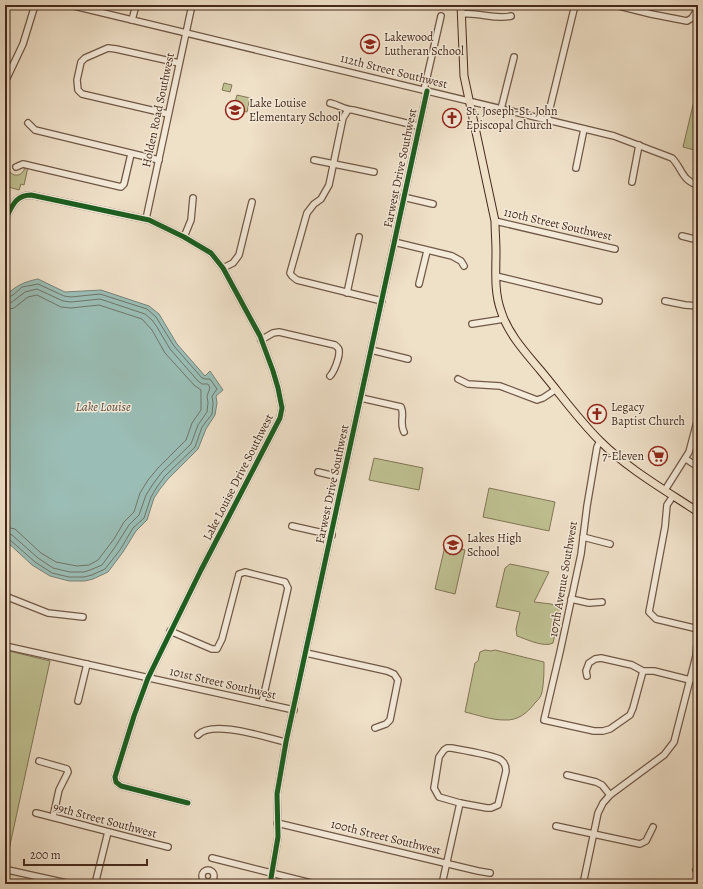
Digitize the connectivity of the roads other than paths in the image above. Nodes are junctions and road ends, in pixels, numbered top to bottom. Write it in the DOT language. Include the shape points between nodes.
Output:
graph roads {
  1 [pos="35,5"];
  2 [pos="70,5"];
  3 [pos="136,5"];
  4 [pos="192,5"];
  5 [pos="461,5"];
  6 [pos="575,5"];
  7 [pos="615,5"];
  8 [pos="698,8"];
  9 [pos="462,14"];
  10 [pos="441,16"];
  11 [pos="511,16"];
  12 [pos="132,20"];
  13 [pos="185,33"];
  14 [pos="514,57"];
  15 [pos="179,62"];
  16 [pos="6,80"];
  17 [pos="425,90"];
  18 [pos="470,101"];
  19 [pos="330,103"];
  20 [pos="501,108"];
  21 [pos="348,110"];
  22 [pos="168,114"];
  23 [pos="547,120"];
  24 [pos="28,123"];
  25 [pos="418,126"];
  26 [pos="584,129"];
  27 [pos="639,145"];
  28 [pos="131,154"];
  29 [pos="159,160"];
  30 [pos="314,160"];
  31 [pos="333,164"];
  32 [pos="16,167"];
  33 [pos="576,168"];
  34 [pos="374,172"];
  35 [pos="632,182"];
  36 [pos="698,185"];
  37 [pos="403,197"];
  38 [pos="193,198"];
  39 [pos="252,202"];
  40 [pos="433,204"];
  41 [pos="146,219"];
  42 [pos="5,220"];
  43 [pos="495,221"];
  44 [pos="682,236"];
  45 [pos="184,237"];
  46 [pos="359,237"];
  47 [pos="698,240"];
  48 [pos="394,242"];
  49 [pos="615,249"];
  50 [pos="427,250"];
  51 [pos="464,266"];
  52 [pos="222,268"];
  53 [pos="496,276"];
  54 [pos="419,284"];
  55 [pos="347,293"];
  56 [pos="382,301"];
  57 [pos="599,301"];
  58 [pos="665,301"];
  59 [pos="698,306"];
  60 [pos="504,320"];
  61 [pos="472,324"];
  62 [pos="261,340"];
  63 [pos="371,350"];
  64 [pos="408,359"];
  65 [pos="330,376"];
  66 [pos="458,379"];
  67 [pos="555,390"];
  68 [pos="361,398"];
  69 [pos="698,418"];
  70 [pos="404,432"];
  71 [pos="600,441"];
  72 [pos="686,459"];
  73 [pos="698,467"];
  74 [pos="318,472"];
  75 [pos="343,478"];
  76 [pos="665,490"];
  77 [pos="673,496"];
  78 [pos="698,512"];
  79 [pos="292,526"];
  80 [pos="332,535"];
  81 [pos="583,537"];
  82 [pos="610,544"];
  83 [pos="5,596"];
  84 [pos="571,599"];
  85 [pos="602,602"];
  86 [pos="83,617"];
  87 [pos="698,629"];
  88 [pos="170,631"];
  89 [pos="698,632"];
  90 [pos="5,646"];
  91 [pos="306,653"];
  92 [pos="86,664"];
  93 [pos="643,671"];
  94 [pos="587,676"];
  95 [pos="148,678"];
  96 [pos="690,680"];
  97 [pos="78,701"];
  98 [pos="262,703"];
  99 [pos="294,710"];
  100 [pos="375,728"];
  101 [pos="198,735"];
  102 [pos="286,742"];
  103 [pos="39,761"];
  104 [pos="567,775"];
  105 [pos="610,795"];
  106 [pos="188,803"];
  107 [pos="460,803"];
  108 [pos="36,813"];
  109 [pos="53,817"];
  110 [pos="277,823"];
  111 [pos="556,826"];
  112 [pos="653,828"];
  113 [pos="108,832"];
  114 [pos="594,835"];
  115 [pos="168,848"];
  116 [pos="212,858"];
  117 [pos="446,863"];
  118 [pos="8,870"];
  119 [pos="272,873"];
  120 [pos="490,873"];
  121 [pos="71,884"];
  122 [pos="95,884"];
  123 [pos="270,884"];
  124 [pos="314,884"];
  125 [pos="442,884"];
  126 [pos="583,884"];
  1 -- 16 [label="street" via="23,44"];
  2 -- 12 [label="street, 112th Street Southwest"];
  3 -- 12 [label="street"];
  4 -- 13 [label="street, Holden Road Southwest"];
  5 -- 9 [label="main road"];
  6 -- 23 [label="street"];
  7 -- 8 [label="street" via="686,21 692,18"];
  9 -- 11 [label="street" via="474,13 502,18"];
  9 -- 18 [label="main road" via="464,76"];
  10 -- 17 [label="street, Farwest Drive Southwest"];
  12 -- 13 [label="street, 112th Street Southwest"];
  13 -- 15 [label="street, Holden Road Southwest"];
  13 -- 17 [label="street, 112th Street Southwest"];
  14 -- 20 [label="street"];
  15 -- 22 [label="street, Holden Road Southwest"];
  15 -- 22 [label="street" via="111,48 90,56 80,64 78,90 82,94"];
  17 -- 18 [label="street, 112th Street Southwest"];
  17 -- 25 [label="street, Farwest Drive Southwest"];
  18 -- 20 [label="street, 112th Street Southwest"];
  18 -- 43 [label="main road"];
  19 -- 21 [label="street"];
  20 -- 23 [label="street, 112th Street Southwest"];
  21 -- 25 [label="street"];
  21 -- 31 [label="street" via="343,118"];
  22 -- 29 [label="street, Holden Road Southwest"];
  23 -- 26 [label="street, 112th Street Southwest"];
  24 -- 28 [label="street" via="35,130"];
  25 -- 37 [label="street, Farwest Drive Southwest"];
  26 -- 27 [label="street, 112th Street Southwest"];
  26 -- 33 [label="street"];
  27 -- 35 [label="street"];
  27 -- 36 [label="street, 112th Street Southwest" via="672,158 688,181"];
  28 -- 29 [label="street"];
  28 -- 32 [label="street" via="123,186 119,188 23,164"];
  29 -- 41 [label="street, Holden Road Southwest"];
  30 -- 31 [label="street"];
  31 -- 34 [label="street"];
  31 -- 55 [label="street" via="327,189 307,213 291,269 292,276 297,280"];
  37 -- 40 [label="street"];
  37 -- 48 [label="street, Farwest Drive Southwest"];
  38 -- 45 [label="street" via="191,220"];
  39 -- 52 [label="street" via="239,255 232,263"];
  41 -- 42 [label="street, Lake Louise Drive Southwest" via="26,195 17,200"];
  41 -- 45 [label="street, Lake Louise Drive Southwest"];
  43 -- 49 [label="street, 110th Street Southwest"];
  43 -- 53 [label="main road"];
  44 -- 47 [label="street"];
  45 -- 52 [label="street, Lake Louise Drive Southwest" via="211,253"];
  46 -- 55 [label="street"];
  48 -- 50 [label="street"];
  48 -- 56 [label="street, Farwest Drive Southwest"];
  50 -- 51 [label="street" via="454,257"];
  50 -- 54 [label="street"];
  52 -- 62 [label="street, Lake Louise Drive Southwest"];
  53 -- 57 [label="street"];
  53 -- 60 [label="main road" via="497,294"];
  55 -- 56 [label="street"];
  56 -- 63 [label="street, Farwest Drive Southwest"];
  58 -- 59 [label="street"];
  60 -- 61 [label="street"];
  60 -- 67 [label="main road" via="513,336"];
  62 -- 65 [label="street" via="279,332 333,344 339,352"];
  62 -- 88 [label="street, Lake Louise Drive Southwest" via="278,388 282,408 280,418"];
  63 -- 64 [label="street"];
  63 -- 68 [label="street, Farwest Drive Southwest"];
  66 -- 67 [label="street" via="468,384 500,386 536,400"];
  67 -- 71 [label="main road"];
  68 -- 70 [label="street" via="401,407"];
  68 -- 75 [label="street, Farwest Drive Southwest"];
  69 -- 72 [label="street"];
  71 -- 76 [label="main road"];
  71 -- 81 [label="street, 107th Avenue Southwest"];
  72 -- 73 [label="street"];
  72 -- 76 [label="street"];
  74 -- 75 [label="street"];
  75 -- 80 [label="street, Farwest Drive Southwest"];
  76 -- 77 [label="main road"];
  77 -- 78 [label="main road"];
  77 -- 87 [label="street" via="667,505 663,542 649,612 656,619"];
  79 -- 80 [label="street"];
  80 -- 91 [label="street, Farwest Drive Southwest"];
  81 -- 82 [label="street"];
  81 -- 84 [label="street, 107th Avenue Southwest"];
  83 -- 86 [label="street" via="48,613"];
  84 -- 85 [label="street" via="589,603"];
  84 -- 93 [label="street, 107th Avenue Southwest" via="544,720 594,731 606,731 630,715"];
  88 -- 95 [label="street, Lake Louise Drive Southwest"];
  88 -- 98 [label="street" via="217,649 239,574 254,573 285,582 288,588"];
  89 -- 96 [label="street" via="697,651"];
  90 -- 92 [label="street"];
  91 -- 99 [label="street, Farwest Drive Southwest"];
  91 -- 100 [label="street" via="390,672 397,677 390,720"];
  92 -- 95 [label="street"];
  92 -- 97 [label="street"];
  93 -- 94 [label="street" via="632,665 597,658 589,663"];
  93 -- 96 [label="street" via="654,671"];
  95 -- 98 [label="street, 101st Street Southwest"];
  95 -- 106 [label="street, Lake Louise Drive Southwest" via="115,777 116,782 121,786"];
  96 -- 105 [label="street" via="672,746 660,759"];
  98 -- 99 [label="street, 101st Street Southwest"];
  99 -- 102 [label="street, Farwest Drive Southwest"];
  101 -- 102 [label="street" via="203,731 222,728"];
  102 -- 110 [label="street, Farwest Drive Southwest" via="277,794"];
  103 -- 109 [label="street" via="68,770"];
  104 -- 105 [label="street" via="596,782"];
  105 -- 114 [label="street" via="599,810"];
  107 -- 107 [label="street" via="441,798 434,788 439,757 444,750 451,748 498,758 504,763 506,771 500,801 495,807"];
  107 -- 117 [label="street"];
  108 -- 109 [label="street, 99th Street Southwest"];
  109 -- 113 [label="street, 99th Street Southwest"];
  110 -- 117 [label="street, 100th Street Southwest"];
  110 -- 119 [label="street, Farwest Drive Southwest" via="278,837"];
  111 -- 114 [label="street"];
  112 -- 114 [label="street" via="646,841 640,844"];
  113 -- 115 [label="street, 99th Street Southwest"];
  113 -- 122 [label="street"];
  114 -- 126 [label="street"];
  116 -- 119 [label="street"];
  117 -- 120 [label="street, 100th Street Southwest"];
  117 -- 125 [label="street"];
  118 -- 121 [label="street"];
  119 -- 123 [label="street, Farwest Drive Southwest"];
  119 -- 124 [label="street"];
}
